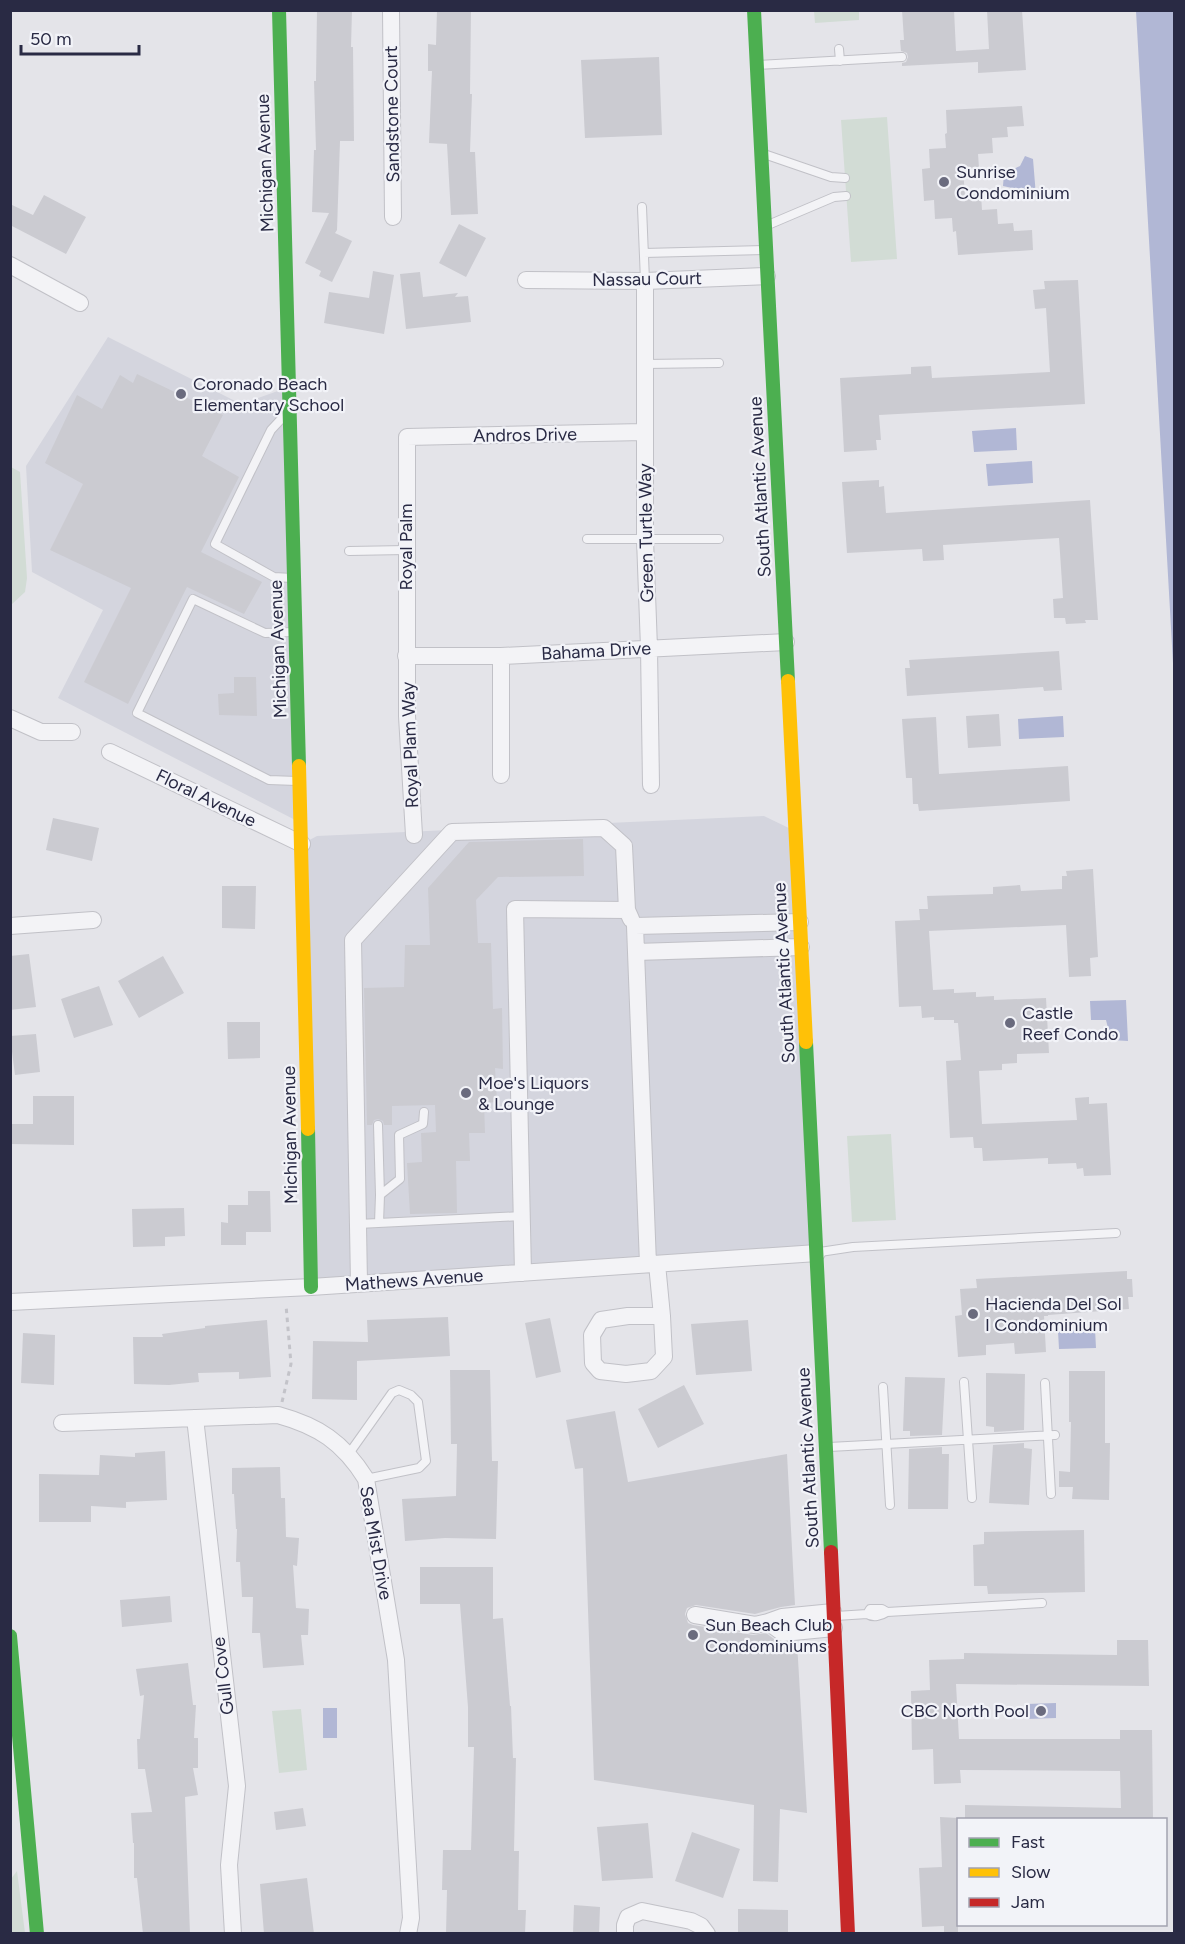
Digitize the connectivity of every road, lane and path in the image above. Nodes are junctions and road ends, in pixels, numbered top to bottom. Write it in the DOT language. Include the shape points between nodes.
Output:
graph roads {
  1 [pos="279,10"];
  2 [pos="391,10"];
  3 [pos="754,10"];
  4 [pos="839,49"];
  5 [pos="902,57"];
  6 [pos="840,61"];
  7 [pos="757,65"];
  8 [pos="761,153"];
  9 [pos="845,178"];
  10 [pos="846,196"];
  11 [pos="642,207"];
  12 [pos="393,217"];
  13 [pos="765,226"];
  14 [pos="766,250"];
  15 [pos="644,253"];
  16 [pos="10,265"];
  17 [pos="767,276"];
  18 [pos="526,280"];
  19 [pos="645,281"];
  20 [pos="80,303"];
  21 [pos="719,363"];
  22 [pos="645,364"];
  23 [pos="290,411"];
  24 [pos="644,432"];
  25 [pos="406,437"];
  26 [pos="587,539"];
  27 [pos="645,539"];
  28 [pos="719,539"];
  29 [pos="406,550"];
  30 [pos="349,551"];
  31 [pos="295,578"];
  32 [pos="296,632"];
  33 [pos="786,642"];
  34 [pos="649,648"];
  35 [pos="406,656"];
  36 [pos="501,656"];
  37 [pos="10,718"];
  38 [pos="72,732"];
  39 [pos="110,752"];
  40 [pos="501,775"];
  41 [pos="300,781"];
  42 [pos="651,785"];
  43 [pos="414,835"];
  44 [pos="302,844"];
  45 [pos="627,910"];
  46 [pos="93,920"];
  47 [pos="800,922"];
  48 [pos="10,926"];
  49 [pos="635,926"];
  50 [pos="801,947"];
  51 [pos="636,952"];
  52 [pos="424,1112"];
  53 [pos="378,1125"];
  54 [pos="380,1195"];
  55 [pos="522,1216"];
  56 [pos="379,1223"];
  57 [pos="358,1224"];
  58 [pos="1116,1233"];
  59 [pos="817,1253"];
  60 [pos="653,1264"];
  61 [pos="523,1273"];
  62 [pos="359,1283"];
  63 [pos="311,1287"];
  64 [pos="285,1288"];
  65 [pos="10,1302"];
  66 [pos="662,1316"];
  67 [pos="964,1382"];
  68 [pos="1045,1383"];
  69 [pos="883,1387"];
  70 [pos="278,1414"];
  71 [pos="195,1418"];
  72 [pos="62,1424"];
  73 [pos="1052,1435"];
  74 [pos="968,1440"];
  75 [pos="886,1444"];
  76 [pos="825,1447"];
  77 [pos="348,1455"];
  78 [pos="366,1479"];
  79 [pos="1051,1494"];
  80 [pos="972,1498"];
  81 [pos="890,1505"];
  82 [pos="1042,1603"];
  83 [pos="695,1615"];
  84 [pos="833,1618"];
  85 [pos="10,1636"];
  86 [pos="37,1934"];
  87 [pos="233,1934"];
  88 [pos="408,1934"];
  89 [pos="625,1934"];
  90 [pos="707,1934"];
  91 [pos="848,1934"];
  1 -- 23 [label="street, Michigan Avenue"];
  2 -- 12 [label="street, Sandstone Court"];
  3 -- 7 [label="street, South Atlantic Avenue"];
  4 -- 6 [label="lane"];
  5 -- 6 [label="lane"];
  6 -- 7 [label="lane"];
  7 -- 8 [label="street, South Atlantic Avenue"];
  8 -- 9 [label="lane" via="831,177"];
  8 -- 13 [label="street, South Atlantic Avenue"];
  10 -- 13 [label="lane" via="834,197"];
  11 -- 15 [label="lane"];
  13 -- 14 [label="street, South Atlantic Avenue"];
  14 -- 15 [label="lane"];
  14 -- 17 [label="street, South Atlantic Avenue"];
  15 -- 19 [label="lane"];
  16 -- 20 [label="street"];
  17 -- 19 [label="street, Nassau Court"];
  17 -- 33 [label="street, South Atlantic Avenue"];
  18 -- 19 [label="street, Nassau Court"];
  19 -- 22 [label="street, Green Turtle Way"];
  21 -- 22 [label="lane"];
  22 -- 24 [label="street, Green Turtle Way"];
  23 -- 31 [label="street, Michigan Avenue"];
  23 -- 31 [label="lane" via="271,430 215,544 274,577"];
  24 -- 25 [label="street, Andros Drive"];
  24 -- 27 [label="street, Green Turtle Way"];
  25 -- 29 [label="street, Royal Palm"];
  26 -- 27 [label="lane"];
  27 -- 28 [label="lane"];
  27 -- 34 [label="street, Green Turtle Way"];
  29 -- 30 [label="lane"];
  29 -- 35 [label="street, Royal Palm"];
  31 -- 32 [label="street, Michigan Avenue"];
  32 -- 41 [label="street, Michigan Avenue"];
  32 -- 41 [label="lane" via="265,633 193,599 137,712 269,780"];
  33 -- 34 [label="street, Bahama Drive"];
  33 -- 47 [label="street, South Atlantic Avenue"];
  34 -- 36 [label="street, Bahama Drive"];
  34 -- 42 [label="street, Green Turtle Way"];
  35 -- 36 [label="street, Bahama Drive"];
  35 -- 43 [label="street, Royal Plam Way"];
  36 -- 40 [label="street"];
  37 -- 38 [label="street" via="40,732"];
  39 -- 44 [label="street, Floral Avenue"];
  41 -- 44 [label="street, Michigan Avenue"];
  44 -- 63 [label="street, Michigan Avenue"];
  45 -- 49 [label="street"];
  45 -- 55 [label="street" via="515,909"];
  45 -- 57 [label="street" via="624,846 604,828 452,832 353,940"];
  46 -- 48 [label="street"];
  47 -- 49 [label="street"];
  47 -- 50 [label="street, South Atlantic Avenue"];
  49 -- 51 [label="street"];
  50 -- 51 [label="street"];
  50 -- 59 [label="street, South Atlantic Avenue"];
  51 -- 60 [label="street"];
  52 -- 54 [label="lane" via="423,1124 399,1135 400,1179"];
  53 -- 54 [label="lane"];
  54 -- 56 [label="lane"];
  55 -- 56 [label="lane"];
  55 -- 61 [label="street"];
  56 -- 57 [label="lane"];
  57 -- 62 [label="street"];
  58 -- 59 [label="lane" via="853,1247"];
  59 -- 60 [label="street, Mathews Avenue"];
  59 -- 76 [label="street, South Atlantic Avenue"];
  60 -- 61 [label="street, Mathews Avenue"];
  60 -- 66 [label="street"];
  61 -- 62 [label="street, Mathews Avenue"];
  62 -- 63 [label="street, Mathews Avenue"];
  63 -- 64 [label="street, Mathews Avenue"];
  64 -- 65 [label="street, Mathews Avenue"];
  64 -- 70 [label="path" via="291,1364"];
  66 -- 66 [label="street" via="664,1357 651,1371 600,1371 593,1363 592,1335 601,1320"];
  67 -- 74 [label="lane"];
  68 -- 73 [label="lane"];
  69 -- 75 [label="lane"];
  70 -- 71 [label="street, Sea Mist Drive"];
  70 -- 77 [label="street, Sea Mist Drive" via="303,1422 331,1438"];
  71 -- 72 [label="street, Sea Mist Drive"];
  71 -- 87 [label="street, Gull Cove" via="237,1786 230,1865"];
  73 -- 74 [label="lane"];
  73 -- 79 [label="lane"];
  74 -- 75 [label="lane"];
  74 -- 80 [label="lane"];
  75 -- 76 [label="lane"];
  75 -- 81 [label="lane"];
  76 -- 84 [label="street, South Atlantic Avenue"];
  77 -- 78 [label="street, Sea Mist Drive"];
  77 -- 78 [label="lane" via="392,1393 399,1390 418,1402 426,1461 419,1468"];
  78 -- 88 [label="street, Sea Mist Drive" via="396,1660 411,1918"];
  82 -- 84 [label="lane" via="887,1612 882,1609"];
  83 -- 84 [label="street" via="755,1625 782,1617"];
  84 -- 91 [label="street, South Atlantic Avenue"];
  85 -- 86 [label="street"];
  89 -- 90 [label="street" via="628,1917 642,1911 691,1921"];
}
